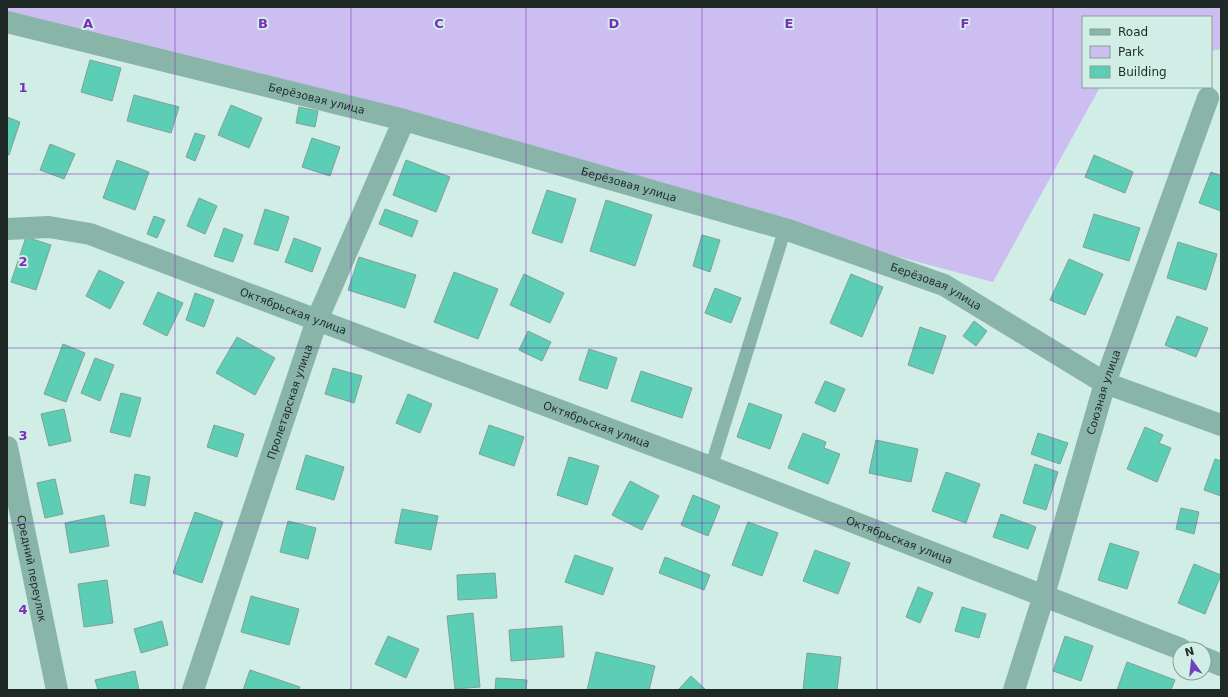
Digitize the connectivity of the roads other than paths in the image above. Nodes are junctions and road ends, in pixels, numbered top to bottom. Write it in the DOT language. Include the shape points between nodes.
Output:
graph roads {
  1 [pos="7,22"];
  2 [pos="1208,98"];
  3 [pos="404,120"];
  4 [pos="7,229"];
  5 [pos="785,229"];
  6 [pos="317,320"];
  7 [pos="1105,383"];
  8 [pos="1221,425"];
  9 [pos="7,447"];
  10 [pos="711,467"];
  11 [pos="1044,596"];
  12 [pos="1172,646"];
  13 [pos="57,690"];
  14 [pos="193,690"];
  15 [pos="1014,690"];
  1 -- 3 [label="street, Берёзовая улица"];
  2 -- 7 [label="street, Союзная улица"];
  3 -- 5 [label="street, Берёзовая улица"];
  3 -- 6 [label="street, Пролетарская улица"];
  4 -- 6 [label="street, Октябрьская улица" via="49,227 90,234"];
  5 -- 7 [label="street, Берёзовая улица" via="944,285"];
  5 -- 10 [label="lane"];
  6 -- 10 [label="street, Октябрьская улица"];
  6 -- 14 [label="street, Пролетарская улица"];
  7 -- 8 [label="street, Берёзовая улица"];
  7 -- 11 [label="street, Союзная улица"];
  9 -- 13 [label="street, Средний переулок"];
  10 -- 11 [label="street, Октябрьская улица"];
  11 -- 12 [label="street, Октябрьская улица"];
  11 -- 15 [label="street, Союзная улица"];
}
